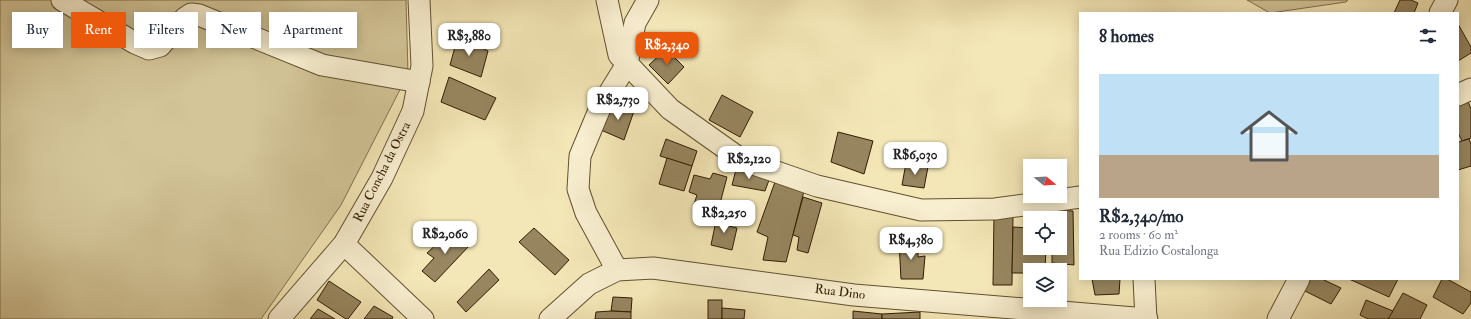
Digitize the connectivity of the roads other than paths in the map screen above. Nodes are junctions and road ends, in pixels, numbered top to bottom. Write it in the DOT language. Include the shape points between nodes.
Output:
graph roads {
  1 [pos="62,0"];
  2 [pos="420,0"];
  3 [pos="607,0"];
  4 [pos="648,0"];
  5 [pos="1447,0"];
  6 [pos="1441,12"];
  7 [pos="627,64"];
  8 [pos="419,82"];
  9 [pos="1471,89"];
  10 [pos="1459,95"];
  11 [pos="1079,197"];
  12 [pos="344,244"];
  13 [pos="617,270"];
  14 [pos="1144,280"];
  15 [pos="1298,280"];
  16 [pos="279,319"];
  17 [pos="423,319"];
  18 [pos="550,319"];
  19 [pos="1147,319"];
  20 [pos="1278,319"];
  1 -- 8 [label="street" via="149,49 160,46 184,18 191,14 322,65"];
  2 -- 8 [label="street, Rua Concha da Ostra" via="422,66"];
  3 -- 7 [label="street" via="619,55"];
  4 -- 7 [label="street" via="635,23"];
  5 -- 6 [label="street"];
  7 -- 11 [label="street" via="670,109 742,160 817,186 921,210 995,210"];
  7 -- 13 [label="street" via="600,108 580,156 578,189 586,213"];
  8 -- 12 [label="street, Rua Concha da Ostra" via="413,111 382,178"];
  9 -- 10 [label="street"];
  12 -- 16 [label="street, Rua Concha da Ostra"];
  12 -- 17 [label="street"];
  13 -- 18 [label="street, Rua Dino" via="589,284"];
  13 -- 19 [label="street, Rua Dino" via="653,268 854,295"];
  14 -- 19 [label="street"];
  15 -- 20 [label="street"];
}
